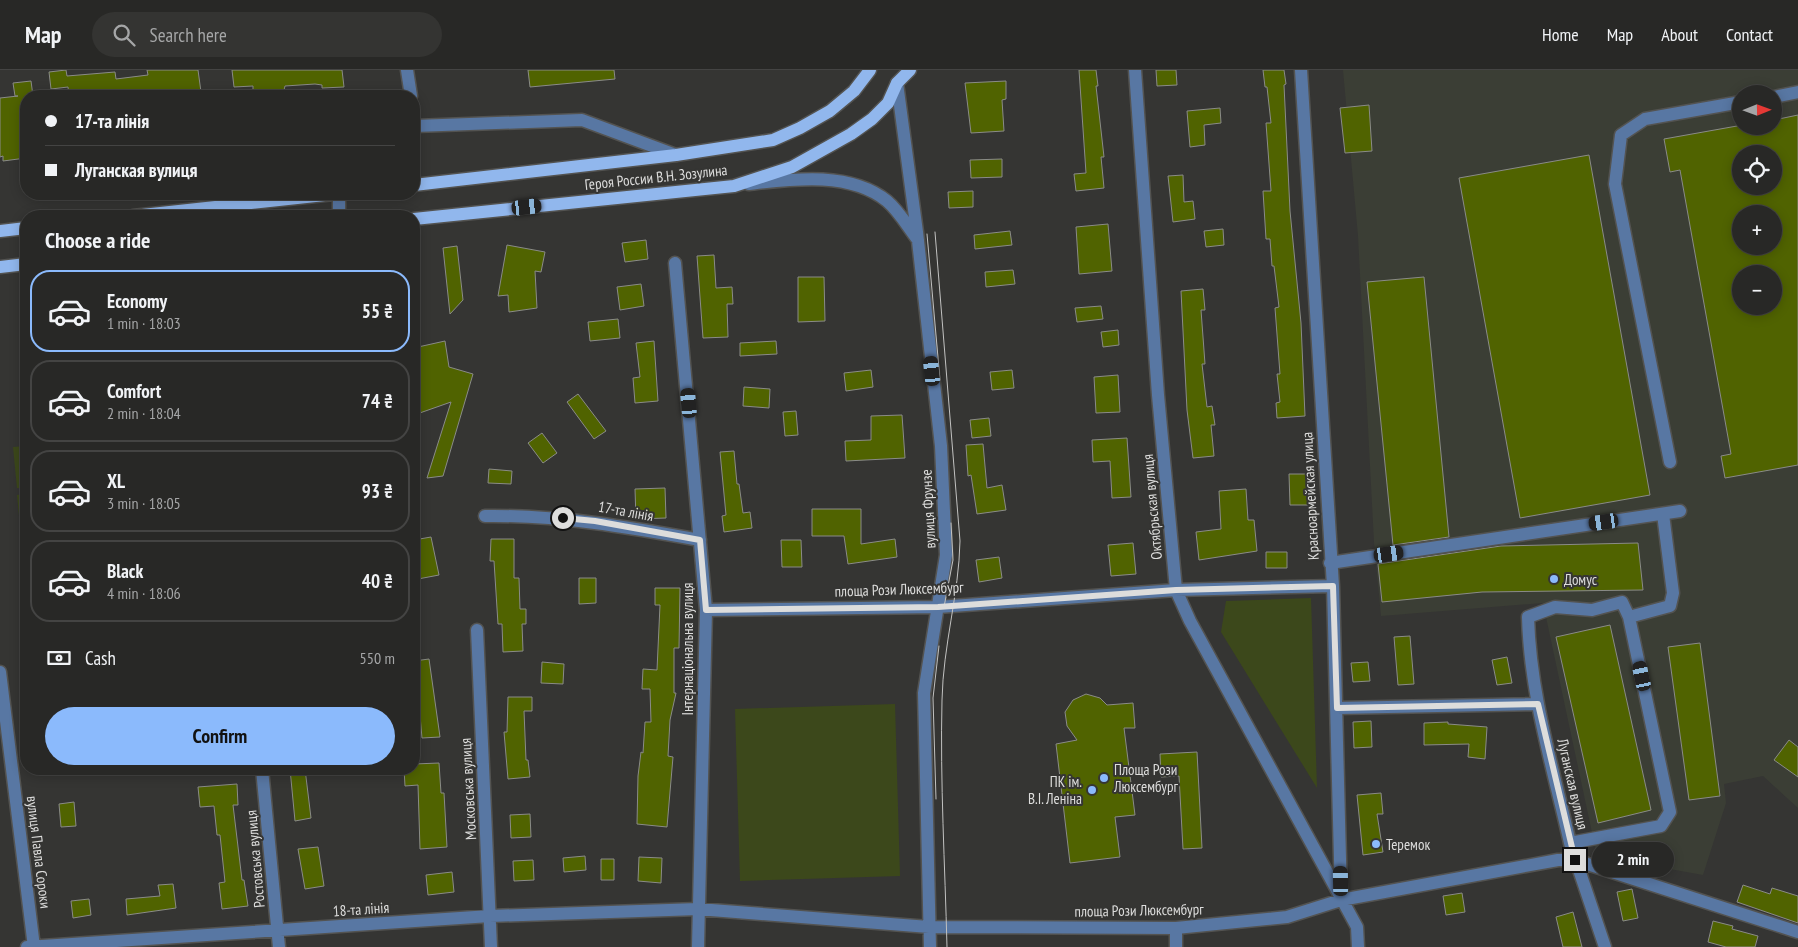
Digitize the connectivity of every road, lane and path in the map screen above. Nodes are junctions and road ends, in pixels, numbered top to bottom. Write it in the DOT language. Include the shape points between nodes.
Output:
graph roads {
  1 [pos="407,70"];
  2 [pos="870,70"];
  3 [pos="896,70"];
  4 [pos="910,70"];
  5 [pos="1135,70"];
  6 [pos="1301,70"];
  7 [pos="897,83"];
  8 [pos="409,90"];
  9 [pos="1798,92"];
  10 [pos="1782,95"];
  11 [pos="1732,104"];
  12 [pos="420,125"];
  13 [pos="676,155"];
  14 [pos="420,184"];
  15 [pos="734,186"];
  16 [pos="279,200"];
  17 [pos="188,210"];
  18 [pos="420,218"];
  19 [pos="20,228"];
  20 [pos="0,230"];
  21 [pos="918,240"];
  22 [pos="675,263"];
  23 [pos="20,265"];
  24 [pos="0,267"];
  25 [pos="1670,462"];
  26 [pos="1680,511"];
  27 [pos="1663,514"];
  28 [pos="485,516"];
  29 [pos="700,540"];
  30 [pos="1330,563"];
  31 [pos="1333,586"];
  32 [pos="1176,590"];
  33 [pos="938,607"];
  34 [pos="706,610"];
  35 [pos="1629,617"];
  36 [pos="477,630"];
  37 [pos="0,672"];
  38 [pos="1538,704"];
  39 [pos="1337,708"];
  40 [pos="263,775"];
  41 [pos="1570,843"];
  42 [pos="1575,860"];
  43 [pos="1341,900"];
  44 [pos="698,909"];
  45 [pos="490,916"];
  46 [pos="929,927"];
  47 [pos="1176,928"];
  48 [pos="278,931"];
  49 [pos="1798,932"];
  50 [pos="28,947"];
  51 [pos="34,947"];
  52 [pos="279,947"];
  53 [pos="491,947"];
  54 [pos="698,947"];
  55 [pos="930,947"];
  56 [pos="1176,947"];
  57 [pos="1358,947"];
  58 [pos="1605,947"];
  1 -- 8 [label="street"];
  2 -- 13 [label="main road, Героя России В.Н. Зозулина" via="854,91 830,111 773,140"];
  3 -- 7 [label="main road, вулиця Фрунзе"];
  4 -- 7 [label="main road"];
  5 -- 32 [label="street, Октябрьская вулиця" via="1158,395"];
  6 -- 30 [label="street, Красноармейская улица"];
  7 -- 15 [label="main road, Героя России В.Н. Зозулина" via="888,103 851,134 792,167"];
  7 -- 21 [label="street, вулиця Фрунзе"];
  9 -- 10 [label="street"];
  11 -- 25 [label="street" via="1645,118 1621,135 1615,184"];
  12 -- 13 [label="street" via="582,120"];
  13 -- 14 [label="main road, Героя России В.Н. Зозулина"];
  15 -- 18 [label="main road, Героя России В.Н. Зозулина"];
  15 -- 21 [label="street" via="808,179 864,188 887,201"];
  16 -- 17 [label="main road"];
  19 -- 20 [label="main road"];
  21 -- 33 [label="street, вулиця Фрунзе" via="941,446 946,556"];
  22 -- 29 [label="street, Інтернаціональна вулиця"];
  23 -- 24 [label="main road"];
  26 -- 27 [label="street"];
  27 -- 30 [label="street"];
  27 -- 35 [label="street" via="1673,593 1670,606"];
  28 -- 29 [label="street, 17-та лінія" via="531,515 595,521"];
  29 -- 34 [label="street, Інтернаціональна вулиця"];
  30 -- 31 [label="street, Красноармейская улица"];
  31 -- 32 [label="street, площа Рози Люксембург"];
  31 -- 39 [label="street, Красноармейская улица"];
  32 -- 33 [label="street, площа Рози Люксембург"];
  32 -- 43 [label="street, Октябрьская вулиця"];
  33 -- 34 [label="street, площа Рози Люксембург"];
  33 -- 46 [label="street, вулиця Фрунзе" via="924,693"];
  34 -- 44 [label="street, Інтернаціональна вулиця"];
  35 -- 38 [label="street, Луганская вулиця" via="1622,602 1592,610 1555,607 1528,617 1529,655"];
  35 -- 41 [label="street" via="1670,812 1661,826"];
  36 -- 45 [label="street, Московська вулиця"];
  37 -- 51 [label="street, вулиця Павла Сороки"];
  38 -- 39 [label="street"];
  38 -- 41 [label="street, Луганская вулиця"];
  39 -- 43 [label="street, Красноармейская улица"];
  40 -- 48 [label="street, Ростовська вулиця"];
  41 -- 42 [label="street, Луганская вулиця"];
  42 -- 43 [label="street, площа Рози Люксембург" via="1558,860"];
  42 -- 49 [label="street"];
  42 -- 58 [label="street, Луганская вулиця"];
  43 -- 47 [label="street, площа Рози Люксембург" via="1287,917"];
  43 -- 57 [label="street, Красноармейская улица" via="1357,927"];
  44 -- 45 [label="street, 18-та лінія"];
  44 -- 46 [label="street, площа Рози Люксембург"];
  44 -- 54 [label="street, Інтернаціональна вулиця"];
  45 -- 48 [label="street, 18-та лінія"];
  45 -- 53 [label="street, Московська вулиця"];
  46 -- 47 [label="street, площа Рози Люксембург"];
  46 -- 55 [label="street, вулиця Фрунзе"];
  47 -- 56 [label="street"];
  48 -- 51 [label="street, 18-та лінія"];
  48 -- 52 [label="street, Ростовська вулиця"];
  50 -- 51 [label="street, 18-та лінія"];
}
